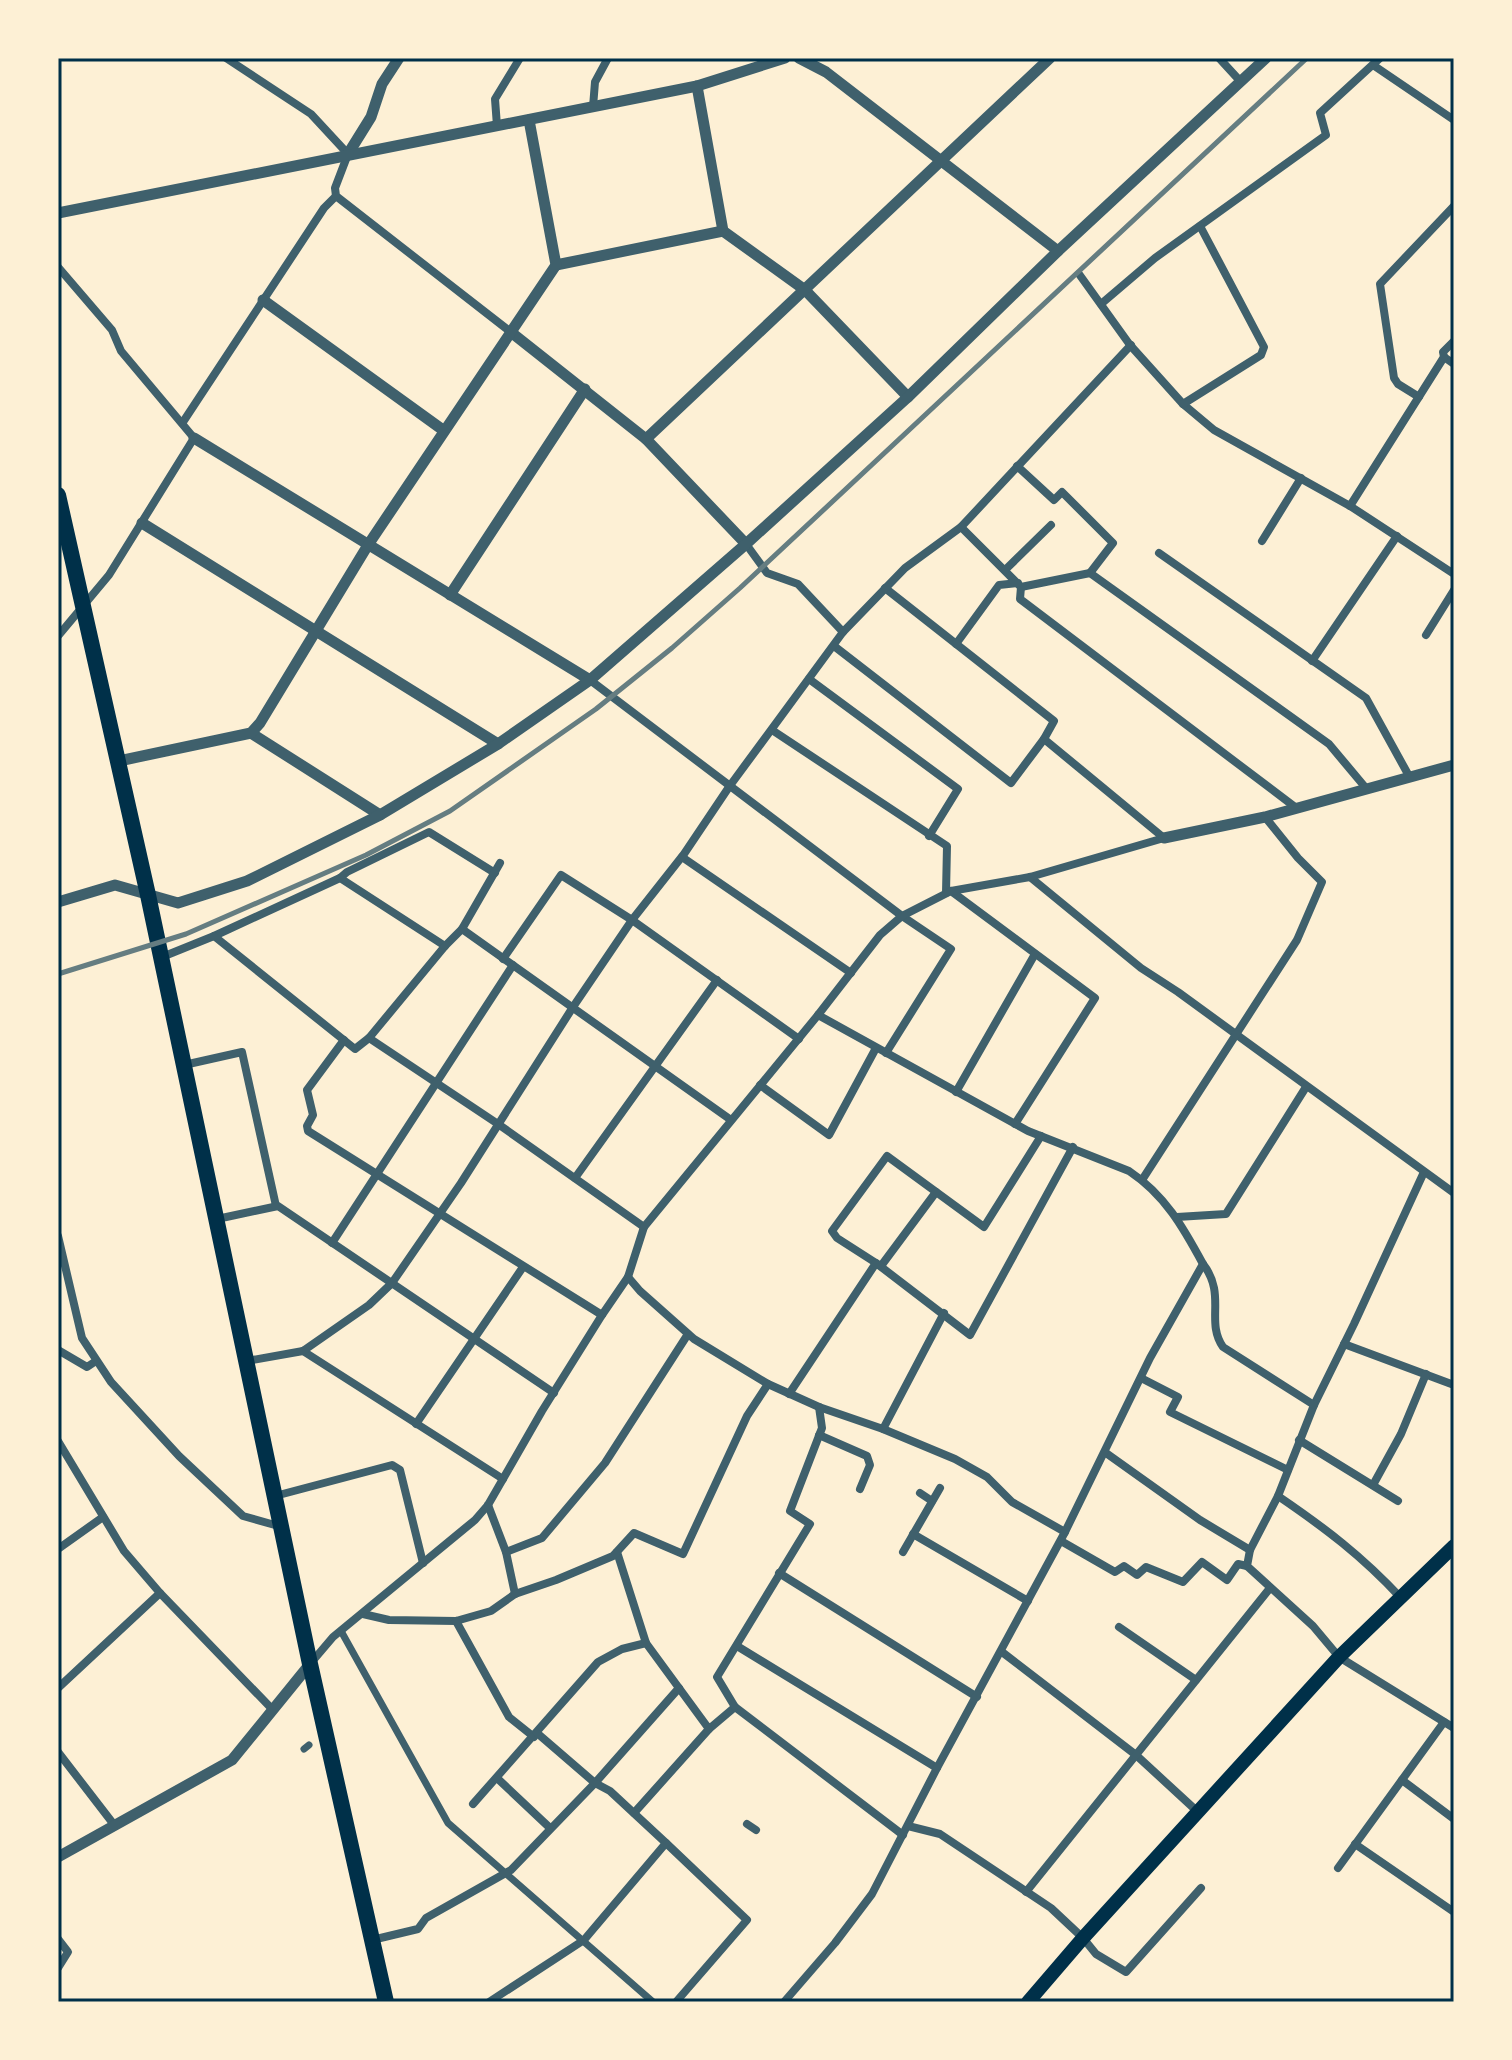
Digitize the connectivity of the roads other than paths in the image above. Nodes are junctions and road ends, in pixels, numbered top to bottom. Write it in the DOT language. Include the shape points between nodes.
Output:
graph roads {
  1 [pos="226,58"];
  2 [pos="399,58"];
  3 [pos="520,58"];
  4 [pos="608,58"];
  5 [pos="785,58"];
  6 [pos="799,58"];
  7 [pos="1050,58"];
  8 [pos="1219,58"];
  9 [pos="1266,58"];
  10 [pos="1376,61"];
  11 [pos="1241,82"];
  12 [pos="697,86"];
  13 [pos="593,107"];
  14 [pos="529,120"];
  15 [pos="1454,120"];
  16 [pos="497,126"];
  17 [pos="348,154"];
  18 [pos="939,160"];
  19 [pos="336,196"];
  20 [pos="1454,206"];
  21 [pos="58,213"];
  22 [pos="1200,226"];
  23 [pos="723,231"];
  24 [pos="1061,254"];
  25 [pos="556,265"];
  26 [pos="58,267"];
  27 [pos="1079,274"];
  28 [pos="805,290"];
  29 [pos="263,300"];
  30 [pos="1101,304"];
  31 [pos="512,333"];
  32 [pos="1454,341"];
  33 [pos="1130,344"];
  34 [pos="1444,357"];
  35 [pos="1454,364"];
  36 [pos="585,389"];
  37 [pos="908,397"];
  38 [pos="1419,397"];
  39 [pos="1183,404"];
  40 [pos="183,422"];
  41 [pos="443,430"];
  42 [pos="194,438"];
  43 [pos="646,439"];
  44 [pos="1017,466"];
  45 [pos="1301,478"];
  46 [pos="58,495"];
  47 [pos="1350,506"];
  48 [pos="142,523"];
  49 [pos="1051,525"];
  50 [pos="961,527"];
  51 [pos="1397,536"];
  52 [pos="1262,541"];
  53 [pos="746,544"];
  54 [pos="368,545"];
  55 [pos="1159,553"];
  56 [pos="1005,570"];
  57 [pos="1090,573"];
  58 [pos="1454,574"];
  59 [pos="1020,585"];
  60 [pos="885,588"];
  61 [pos="1454,590"];
  62 [pos="450,595"];
  63 [pos="83,607"];
  64 [pos="315,632"];
  65 [pos="843,632"];
  66 [pos="1426,635"];
  67 [pos="58,636"];
  68 [pos="956,644"];
  69 [pos="834,646"];
  70 [pos="1312,661"];
  71 [pos="809,679"];
  72 [pos="590,680"];
  73 [pos="772,730"];
  74 [pos="251,733"];
  75 [pos="1044,739"];
  76 [pos="498,744"];
  77 [pos="119,761"];
  78 [pos="1454,765"];
  79 [pos="1409,776"];
  80 [pos="729,787"];
  81 [pos="1365,787"];
  82 [pos="1295,807"];
  83 [pos="380,815"];
  84 [pos="1265,817"];
  85 [pos="929,836"];
  86 [pos="1164,838"];
  87 [pos="682,857"];
  88 [pos="500,863"];
  89 [pos="495,873"];
  90 [pos="1030,877"];
  91 [pos="340,878"];
  92 [pos="948,892"];
  93 [pos="148,895"];
  94 [pos="58,902"];
  95 [pos="902,916"];
  96 [pos="632,920"];
  97 [pos="462,929"];
  98 [pos="214,936"];
  99 [pos="445,946"];
  100 [pos="1035,954"];
  101 [pos="161,958"];
  102 [pos="503,959"];
  103 [pos="513,965"];
  104 [pos="851,973"];
  105 [pos="717,980"];
  106 [pos="573,1007"];
  107 [pos="818,1015"];
  108 [pos="1234,1035"];
  109 [pos="369,1038"];
  110 [pos="799,1039"];
  111 [pos="344,1040"];
  112 [pos="876,1048"];
  113 [pos="886,1053"];
  114 [pos="184,1065"];
  115 [pos="655,1066"];
  116 [pos="436,1083"];
  117 [pos="760,1085"];
  118 [pos="1306,1087"];
  119 [pos="956,1092"];
  120 [pos="731,1120"];
  121 [pos="498,1124"];
  122 [pos="1015,1124"];
  123 [pos="1041,1136"];
  124 [pos="1073,1147"];
  125 [pos="1424,1172"];
  126 [pos="375,1174"];
  127 [pos="575,1178"];
  128 [pos="1142,1180"];
  129 [pos="936,1192"];
  130 [pos="1454,1193"];
  131 [pos="276,1206"];
  132 [pos="439,1215"];
  133 [pos="1177,1217"];
  134 [pos="216,1219"];
  135 [pos="644,1227"];
  136 [pos="58,1236"];
  137 [pos="332,1243"];
  138 [pos="879,1264"];
  139 [pos="1203,1264"];
  140 [pos="523,1267"];
  141 [pos="628,1277"];
  142 [pos="392,1283"];
  143 [pos="944,1313"];
  144 [pos="602,1315"];
  145 [pos="688,1334"];
  146 [pos="475,1339"];
  147 [pos="1344,1344"];
  148 [pos="58,1350"];
  149 [pos="303,1351"];
  150 [pos="96,1361"];
  151 [pos="247,1361"];
  152 [pos="1426,1374"];
  153 [pos="1141,1378"];
  154 [pos="768,1384"];
  155 [pos="1454,1385"];
  156 [pos="554,1393"];
  157 [pos="789,1394"];
  158 [pos="1314,1405"];
  159 [pos="819,1407"];
  160 [pos="416,1424"];
  161 [pos="883,1429"];
  162 [pos="819,1435"];
  163 [pos="1299,1440"];
  164 [pos="58,1441"];
  165 [pos="1106,1453"];
  166 [pos="1288,1470"];
  167 [pos="503,1479"];
  168 [pos="1373,1485"];
  169 [pos="940,1488"];
  170 [pos="860,1489"];
  171 [pos="920,1493"];
  172 [pos="275,1496"];
  173 [pos="1278,1496"];
  174 [pos="932,1501"];
  175 [pos="1398,1501"];
  176 [pos="488,1505"];
  177 [pos="103,1517"];
  178 [pos="282,1527"];
  179 [pos="913,1534"];
  180 [pos="1063,1536"];
  181 [pos="1454,1546"];
  182 [pos="58,1549"];
  183 [pos="1250,1550"];
  184 [pos="506,1552"];
  185 [pos="617,1552"];
  186 [pos="903,1552"];
  187 [pos="423,1563"];
  188 [pos="1247,1566"];
  189 [pos="779,1573"];
  190 [pos="1270,1588"];
  191 [pos="160,1593"];
  192 [pos="515,1594"];
  193 [pos="1401,1598"];
  194 [pos="1028,1601"];
  195 [pos="363,1614"];
  196 [pos="456,1621"];
  197 [pos="1119,1627"];
  198 [pos="341,1631"];
  199 [pos="646,1643"];
  200 [pos="737,1646"];
  201 [pos="1002,1652"];
  202 [pos="1339,1657"];
  203 [pos="310,1664"];
  204 [pos="1196,1680"];
  205 [pos="58,1688"];
  206 [pos="679,1688"];
  207 [pos="977,1697"];
  208 [pos="735,1707"];
  209 [pos="273,1710"];
  210 [pos="1444,1722"];
  211 [pos="1454,1728"];
  212 [pos="709,1729"];
  213 [pos="535,1735"];
  214 [pos="58,1752"];
  215 [pos="1136,1755"];
  216 [pos="937,1768"];
  217 [pos="497,1778"];
  218 [pos="1402,1780"];
  219 [pos="595,1783"];
  220 [pos="473,1804"];
  221 [pos="634,1813"];
  222 [pos="1199,1813"];
  223 [pos="1454,1819"];
  224 [pos="747,1824"];
  225 [pos="115,1826"];
  226 [pos="908,1826"];
  227 [pos="550,1828"];
  228 [pos="756,1830"];
  229 [pos="903,1835"];
  230 [pos="666,1843"];
  231 [pos="1355,1844"];
  232 [pos="58,1857"];
  233 [pos="1338,1868"];
  234 [pos="506,1873"];
  235 [pos="1201,1888"];
  236 [pos="1026,1892"];
  237 [pos="1454,1912"];
  238 [pos="1083,1938"];
  239 [pos="58,1939"];
  240 [pos="372,1940"];
  241 [pos="584,1940"];
  242 [pos="58,1968"];
  243 [pos="386,2002"];
  244 [pos="489,2002"];
  245 [pos="653,2002"];
  246 [pos="676,2002"];
  247 [pos="784,2002"];
  248 [pos="1028,2002"];
  1 -- 17 [label="street" via="311,114"];
  2 -- 17 [label="street"];
  3 -- 16 [label="street" via="495,99"];
  4 -- 13 [label="street" via="595,82"];
  5 -- 12 [label="street"];
  6 -- 18 [label="street" via="826,72"];
  7 -- 18 [label="street"];
  8 -- 11 [label="street"];
  9 -- 11 [label="street"];
  10 -- 15 [label="street"];
  10 -- 22 [label="street" via="1320,113 1326,135"];
  11 -- 24 [label="street"];
  12 -- 13 [label="street"];
  12 -- 23 [label="street"];
  13 -- 14 [label="street"];
  14 -- 16 [label="street"];
  14 -- 25 [label="street"];
  16 -- 17 [label="street"];
  17 -- 19 [label="street"];
  17 -- 21 [label="street"];
  18 -- 24 [label="street"];
  18 -- 28 [label="street"];
  19 -- 29 [label="street"];
  19 -- 31 [label="street"];
  20 -- 38 [label="street" via="1380,284 1394,378"];
  22 -- 30 [label="street"];
  22 -- 39 [label="street" via="1264,347 1261,355"];
  23 -- 25 [label="street"];
  23 -- 28 [label="street"];
  24 -- 37 [label="street"];
  25 -- 31 [label="street"];
  26 -- 40 [label="street"];
  27 -- 30 [label="street"];
  28 -- 37 [label="street"];
  28 -- 43 [label="street"];
  29 -- 40 [label="street"];
  29 -- 41 [label="street"];
  30 -- 33 [label="street"];
  31 -- 36 [label="street"];
  31 -- 41 [label="street"];
  32 -- 34 [label="street"];
  33 -- 39 [label="street"];
  33 -- 44 [label="street"];
  34 -- 35 [label="street"];
  34 -- 38 [label="street"];
  36 -- 43 [label="street"];
  36 -- 62 [label="street"];
  37 -- 53 [label="street"];
  38 -- 47 [label="street"];
  39 -- 45 [label="street" via="1214,430"];
  40 -- 42 [label="street"];
  41 -- 54 [label="street"];
  42 -- 48 [label="street"];
  42 -- 54 [label="street"];
  43 -- 53 [label="street"];
  44 -- 50 [label="street"];
  44 -- 57 [label="street" via="1054,500 1062,492 1113,543"];
  45 -- 47 [label="street"];
  45 -- 52 [label="street"];
  46 -- 63 [label="highway"];
  47 -- 51 [label="street"];
  48 -- 63 [label="street"];
  48 -- 64 [label="street"];
  49 -- 56 [label="street"];
  50 -- 56 [label="street"];
  50 -- 60 [label="street"];
  51 -- 58 [label="street"];
  51 -- 70 [label="street"];
  53 -- 65 [label="street" via="767,573 798,584"];
  53 -- 72 [label="street"];
  54 -- 62 [label="street"];
  54 -- 64 [label="street"];
  55 -- 70 [label="street"];
  56 -- 59 [label="street"];
  57 -- 59 [label="street"];
  57 -- 81 [label="street" via="1329,744"];
  59 -- 68 [label="street" via="999,585"];
  59 -- 82 [label="street" via="1020,599"];
  60 -- 65 [label="street"];
  60 -- 68 [label="street"];
  61 -- 66 [label="street"];
  62 -- 72 [label="street"];
  63 -- 67 [label="street"];
  63 -- 77 [label="highway"];
  64 -- 74 [label="street"];
  64 -- 76 [label="street"];
  65 -- 69 [label="street"];
  68 -- 75 [label="street" via="1054,721"];
  69 -- 71 [label="street"];
  69 -- 75 [label="street" via="1011,783"];
  70 -- 79 [label="street" via="1366,698"];
  71 -- 73 [label="street"];
  71 -- 85 [label="street" via="958,789"];
  72 -- 76 [label="street"];
  72 -- 80 [label="street"];
  73 -- 80 [label="street"];
  73 -- 85 [label="street"];
  74 -- 77 [label="street"];
  74 -- 83 [label="street"];
  75 -- 86 [label="street"];
  76 -- 83 [label="street"];
  77 -- 93 [label="highway"];
  78 -- 79 [label="street"];
  79 -- 81 [label="street"];
  80 -- 87 [label="street"];
  80 -- 95 [label="street"];
  81 -- 82 [label="street"];
  82 -- 84 [label="street"];
  83 -- 93 [label="street" via="247,881 178,903"];
  84 -- 86 [label="street"];
  84 -- 108 [label="street" via="1322,882 1297,940"];
  85 -- 92 [label="street" via="947,846"];
  86 -- 90 [label="street"];
  87 -- 96 [label="street"];
  87 -- 104 [label="street"];
  88 -- 89 [label="street"];
  89 -- 91 [label="street" via="429,832"];
  89 -- 97 [label="street"];
  90 -- 92 [label="street"];
  90 -- 108 [label="street"];
  91 -- 98 [label="street"];
  91 -- 99 [label="street"];
  92 -- 95 [label="street"];
  92 -- 100 [label="street"];
  93 -- 94 [label="street" via="115,885"];
  93 -- 101 [label="highway"];
  95 -- 104 [label="street"];
  95 -- 113 [label="street" via="951,949"];
  96 -- 102 [label="street" via="561,875"];
  96 -- 105 [label="street"];
  96 -- 106 [label="street"];
  97 -- 99 [label="street"];
  97 -- 102 [label="street"];
  98 -- 101 [label="street"];
  98 -- 111 [label="street"];
  99 -- 109 [label="street"];
  100 -- 119 [label="street"];
  100 -- 122 [label="street" via="1095,998"];
  101 -- 114 [label="highway"];
  102 -- 103 [label="street"];
  103 -- 106 [label="street"];
  103 -- 116 [label="street"];
  104 -- 107 [label="street"];
  105 -- 110 [label="street"];
  105 -- 115 [label="street"];
  106 -- 115 [label="street"];
  106 -- 121 [label="street"];
  107 -- 110 [label="street"];
  107 -- 112 [label="street"];
  108 -- 118 [label="street"];
  108 -- 128 [label="street"];
  109 -- 111 [label="street" via="355,1049"];
  109 -- 116 [label="street"];
  110 -- 117 [label="street"];
  111 -- 126 [label="street" via="307,1090 313,1115 308,1131"];
  112 -- 113 [label="street"];
  112 -- 117 [label="street" via="829,1135"];
  113 -- 119 [label="street"];
  114 -- 131 [label="street" via="242,1052"];
  114 -- 134 [label="highway"];
  115 -- 120 [label="street"];
  115 -- 127 [label="street"];
  116 -- 121 [label="street"];
  116 -- 126 [label="street"];
  117 -- 120 [label="street"];
  118 -- 125 [label="street"];
  118 -- 133 [label="street" via="1226,1214"];
  119 -- 122 [label="street"];
  120 -- 135 [label="street"];
  121 -- 127 [label="street"];
  121 -- 132 [label="street"];
  122 -- 123 [label="street"];
  123 -- 124 [label="street"];
  123 -- 129 [label="street" via="984,1227"];
  124 -- 128 [label="street"];
  124 -- 143 [label="street" via="970,1335"];
  125 -- 130 [label="street"];
  125 -- 147 [label="street"];
  126 -- 132 [label="street"];
  126 -- 137 [label="street"];
  127 -- 135 [label="street"];
  128 -- 133 [label="street"];
  129 -- 138 [label="street"];
  129 -- 138 [label="street" via="887,1156 832,1231"];
  131 -- 134 [label="street"];
  131 -- 137 [label="street"];
  132 -- 140 [label="street"];
  132 -- 142 [label="street"];
  133 -- 139 [label="street"];
  134 -- 151 [label="highway"];
  135 -- 141 [label="street"];
  136 -- 150 [label="street" via="82,1338"];
  137 -- 142 [label="street"];
  138 -- 143 [label="street"];
  138 -- 157 [label="street"];
  139 -- 153 [label="street"];
  139 -- 158 [label="street" via="1216,1289 1216,1334 1223,1347"];
  140 -- 144 [label="street"];
  140 -- 146 [label="street"];
  141 -- 144 [label="street"];
  141 -- 145 [label="street"];
  142 -- 146 [label="street"];
  142 -- 149 [label="street"];
  143 -- 161 [label="street"];
  144 -- 156 [label="street"];
  145 -- 154 [label="street"];
  145 -- 184 [label="street" via="596,1474 542,1538"];
  146 -- 156 [label="street"];
  146 -- 160 [label="street"];
  147 -- 152 [label="street"];
  147 -- 158 [label="street"];
  148 -- 150 [label="street" via="87,1367"];
  149 -- 151 [label="street"];
  149 -- 160 [label="street"];
  150 -- 178 [label="street" via="179,1456 243,1516"];
  151 -- 172 [label="highway"];
  152 -- 155 [label="street"];
  152 -- 168 [label="street"];
  153 -- 165 [label="street"];
  153 -- 166 [label="street" via="1178,1397 1170,1412"];
  154 -- 157 [label="street"];
  154 -- 185 [label="street" via="747,1416 683,1554 634,1533"];
  156 -- 167 [label="street"];
  157 -- 159 [label="street"];
  158 -- 163 [label="street"];
  159 -- 161 [label="street"];
  159 -- 162 [label="street"];
  160 -- 167 [label="street"];
  161 -- 180 [label="street" via="987,1477 1012,1502"];
  162 -- 170 [label="street" via="867,1456 870,1465"];
  162 -- 189 [label="street" via="790,1511 810,1524"];
  163 -- 166 [label="street"];
  163 -- 168 [label="street"];
  164 -- 177 [label="street"];
  165 -- 180 [label="street"];
  165 -- 183 [label="street"];
  166 -- 173 [label="street"];
  167 -- 176 [label="street"];
  168 -- 175 [label="street"];
  169 -- 174 [label="street"];
  171 -- 174 [label="street"];
  172 -- 178 [label="highway"];
  172 -- 187 [label="street" via="392,1465 400,1470"];
  173 -- 183 [label="street"];
  173 -- 193 [label="street" via="1367,1562"];
  174 -- 179 [label="street"];
  176 -- 184 [label="street"];
  176 -- 187 [label="street"];
  177 -- 182 [label="street"];
  177 -- 191 [label="street"];
  178 -- 203 [label="highway"];
  179 -- 186 [label="street"];
  179 -- 194 [label="street"];
  180 -- 188 [label="street" via="1115,1572 1124,1566 1137,1575 1146,1567 1183,1582 1202,1562 1227,1580 1238,1564"];
  180 -- 194 [label="street"];
  181 -- 193 [label="main road"];
  183 -- 188 [label="street"];
  184 -- 192 [label="street"];
  185 -- 192 [label="street"];
  185 -- 199 [label="street"];
  187 -- 195 [label="street"];
  188 -- 190 [label="street"];
  189 -- 200 [label="street"];
  189 -- 207 [label="street"];
  190 -- 202 [label="street"];
  190 -- 204 [label="street"];
  191 -- 205 [label="street"];
  191 -- 209 [label="street"];
  192 -- 196 [label="street" via="491,1611"];
  193 -- 202 [label="main road"];
  194 -- 201 [label="street"];
  195 -- 196 [label="street" via="389,1620"];
  195 -- 198 [label="street"];
  196 -- 213 [label="street" via="509,1717"];
  197 -- 204 [label="street"];
  198 -- 203 [label="street"];
  198 -- 234 [label="street" via="448,1823"];
  199 -- 206 [label="street"];
  199 -- 213 [label="street" via="598,1662"];
  200 -- 208 [label="street" via="717,1677"];
  200 -- 216 [label="street"];
  201 -- 207 [label="street"];
  201 -- 215 [label="street"];
  202 -- 210 [label="street"];
  202 -- 222 [label="main road"];
  203 -- 209 [label="street"];
  203 -- 240 [label="highway"];
  204 -- 215 [label="street"];
  206 -- 212 [label="street"];
  206 -- 219 [label="street"];
  207 -- 216 [label="street"];
  208 -- 212 [label="street"];
  208 -- 229 [label="street"];
  209 -- 225 [label="street" via="232,1760"];
  210 -- 211 [label="street"];
  210 -- 218 [label="street"];
  212 -- 221 [label="street"];
  213 -- 217 [label="street"];
  213 -- 219 [label="street"];
  214 -- 225 [label="street"];
  215 -- 222 [label="street"];
  215 -- 236 [label="street"];
  216 -- 226 [label="street"];
  217 -- 220 [label="street"];
  217 -- 227 [label="street"];
  218 -- 223 [label="street"];
  218 -- 231 [label="street"];
  219 -- 221 [label="street"];
  219 -- 227 [label="street"];
  221 -- 230 [label="street"];
  222 -- 238 [label="main road"];
  224 -- 228 [label="street"];
  225 -- 232 [label="street"];
  226 -- 229 [label="street"];
  226 -- 236 [label="street" via="940,1834"];
  227 -- 234 [label="street"];
  229 -- 247 [label="street" via="872,1894"];
  230 -- 241 [label="street"];
  230 -- 246 [label="street" via="747,1920"];
  231 -- 233 [label="street"];
  231 -- 237 [label="street"];
  234 -- 240 [label="street" via="426,1918 418,1929"];
  234 -- 241 [label="street"];
  235 -- 238 [label="street" via="1126,1972 1096,1954"];
  236 -- 238 [label="street"];
  238 -- 248 [label="main road"];
  239 -- 242 [label="street" via="71,1955"];
  240 -- 243 [label="highway"];
  241 -- 244 [label="street"];
  241 -- 245 [label="street"];
}
